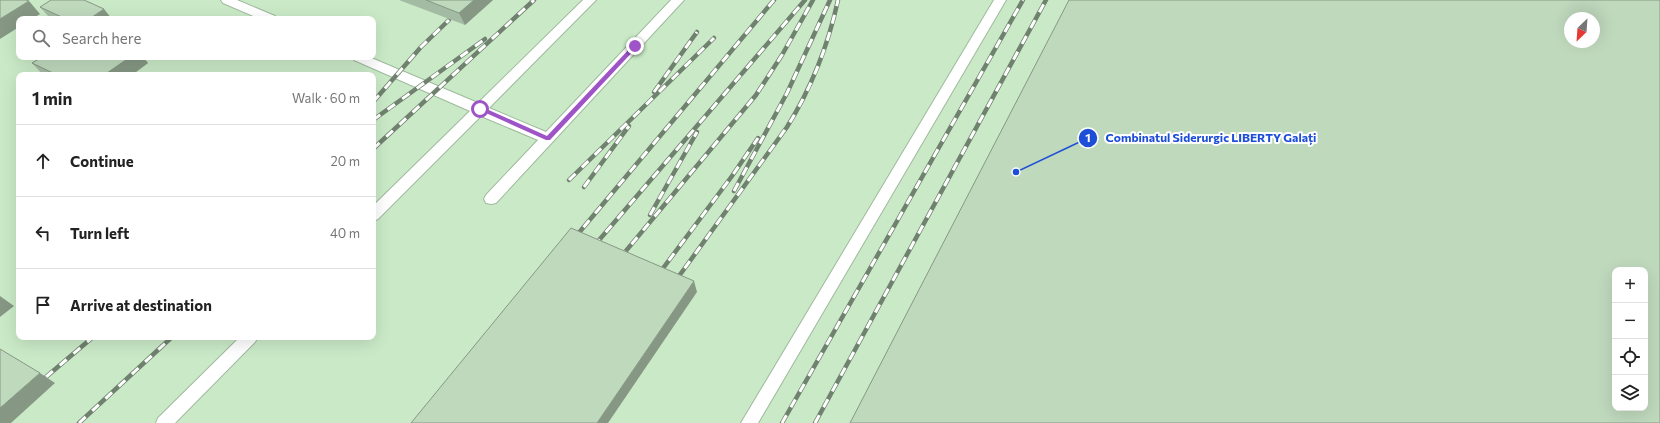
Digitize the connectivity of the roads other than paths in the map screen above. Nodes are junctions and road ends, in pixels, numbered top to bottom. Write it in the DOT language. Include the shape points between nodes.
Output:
graph roads {
  1 [pos="227,0"];
  2 [pos="590,0"];
  3 [pos="678,0"];
  4 [pos="1000,0"];
  5 [pos="264,16"];
  6 [pos="365,60"];
  7 [pos="480,109"];
  8 [pos="548,139"];
  9 [pos="491,199"];
  10 [pos="376,212"];
  11 [pos="247,340"];
  12 [pos="164,423"];
  13 [pos="748,423"];
  1 -- 5 [label="lane"];
  2 -- 7 [label="lane"];
  3 -- 8 [label="lane"];
  4 -- 13 [label="lane"];
  6 -- 7 [label="lane"];
  7 -- 8 [label="lane"];
  7 -- 10 [label="lane"];
  8 -- 9 [label="lane"];
  11 -- 12 [label="lane"];
}
